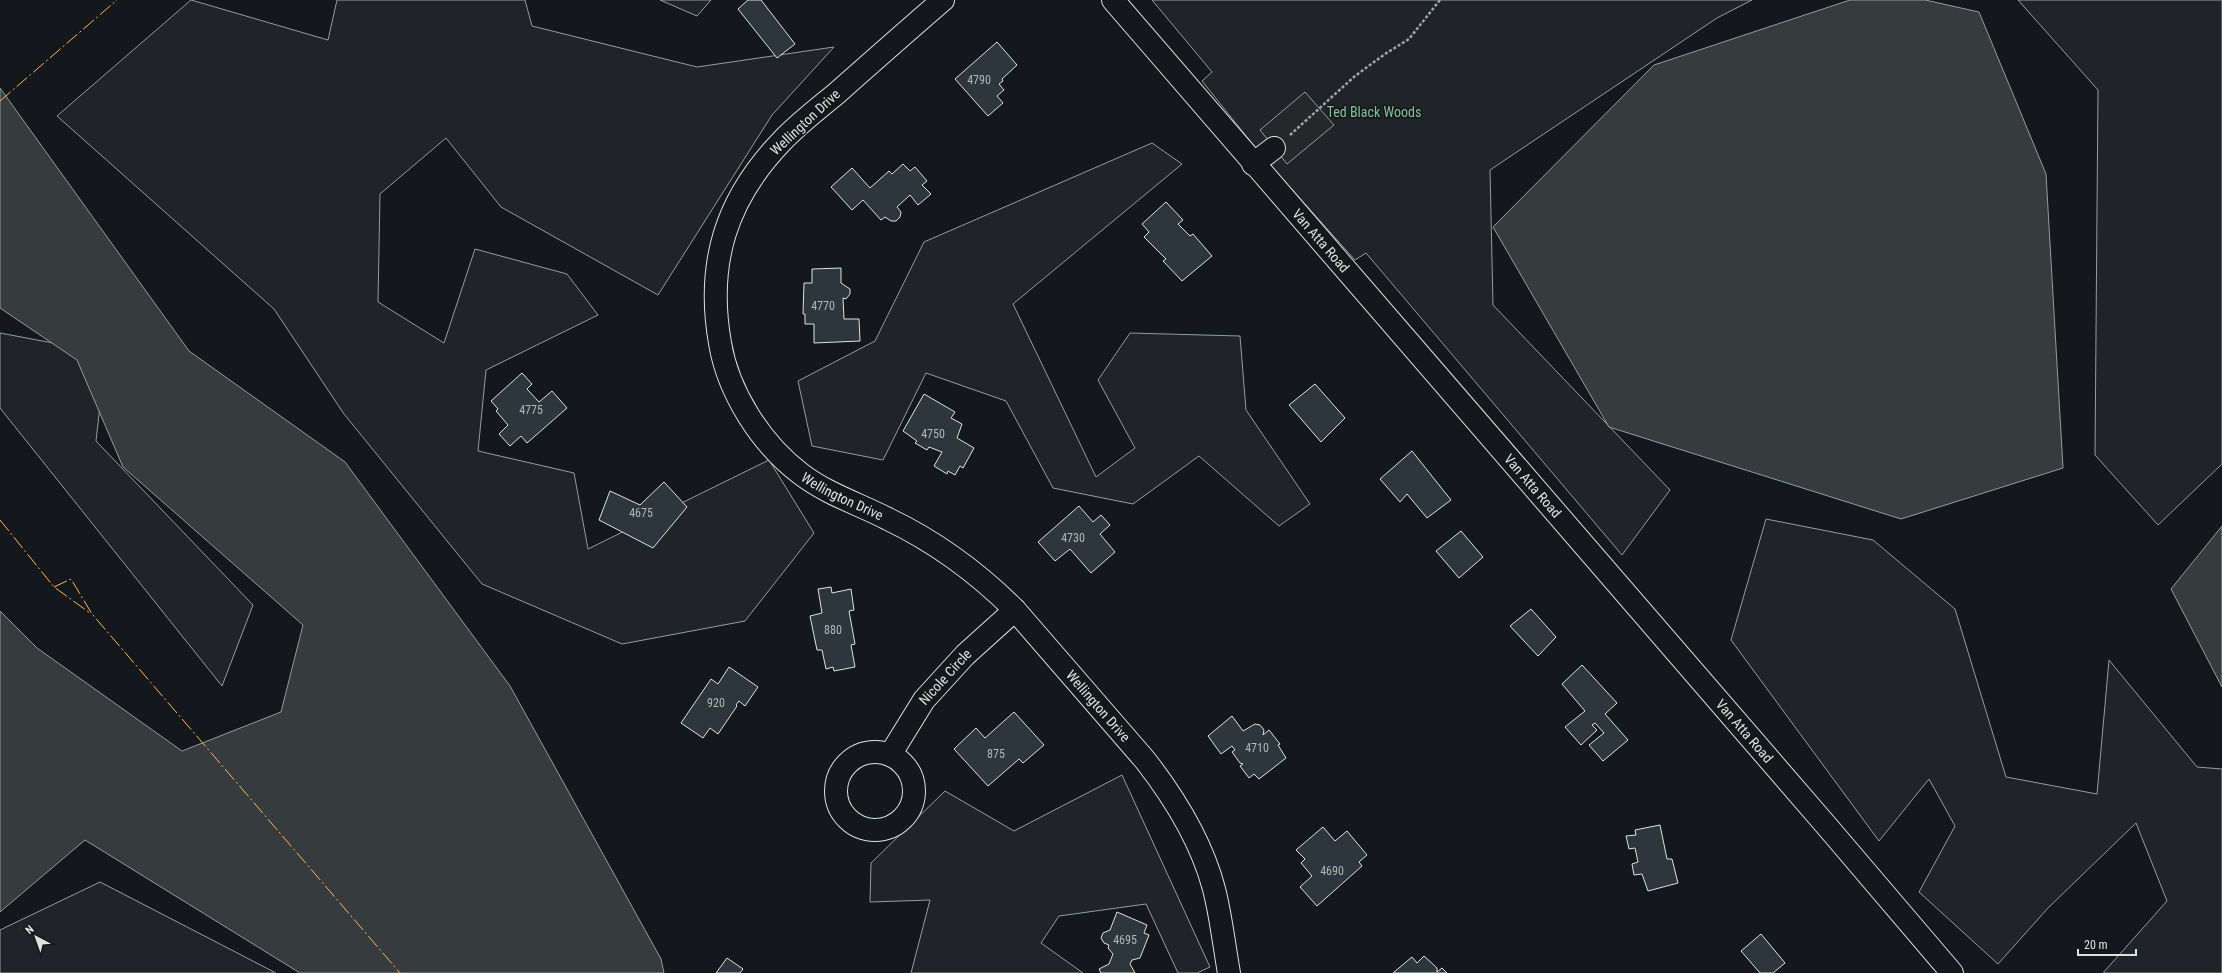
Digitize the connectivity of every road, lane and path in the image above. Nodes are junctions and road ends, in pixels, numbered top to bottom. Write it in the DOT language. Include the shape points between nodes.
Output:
graph roads {
  1 [pos="943,0"];
  2 [pos="1113,0"];
  3 [pos="1440,0"];
  4 [pos="1274,148"];
  5 [pos="1253,164"];
  6 [pos="1015,610"];
  7 [pos="890,755"];
  8 [pos="1228,973"];
  9 [pos="1952,973"];
  1 -- 6 [label="street, Wellington Drive" via="784,138 754,175 739,198 721,243 714,314 730,380 746,412 772,446 798,472 821,487 895,522 956,557"];
  2 -- 5 [label="street, Van Atta Road"];
  3 -- 4 [label="path" via="1409,39 1355,76 1321,109"];
  4 -- 5 [label="street"];
  5 -- 9 [label="street, Van Atta Road"];
  6 -- 7 [label="street, Nicole Circle" via="965,655 924,700"];
  6 -- 8 [label="street, Wellington Drive" via="1144,760 1161,781 1186,821 1214,887"];
}
